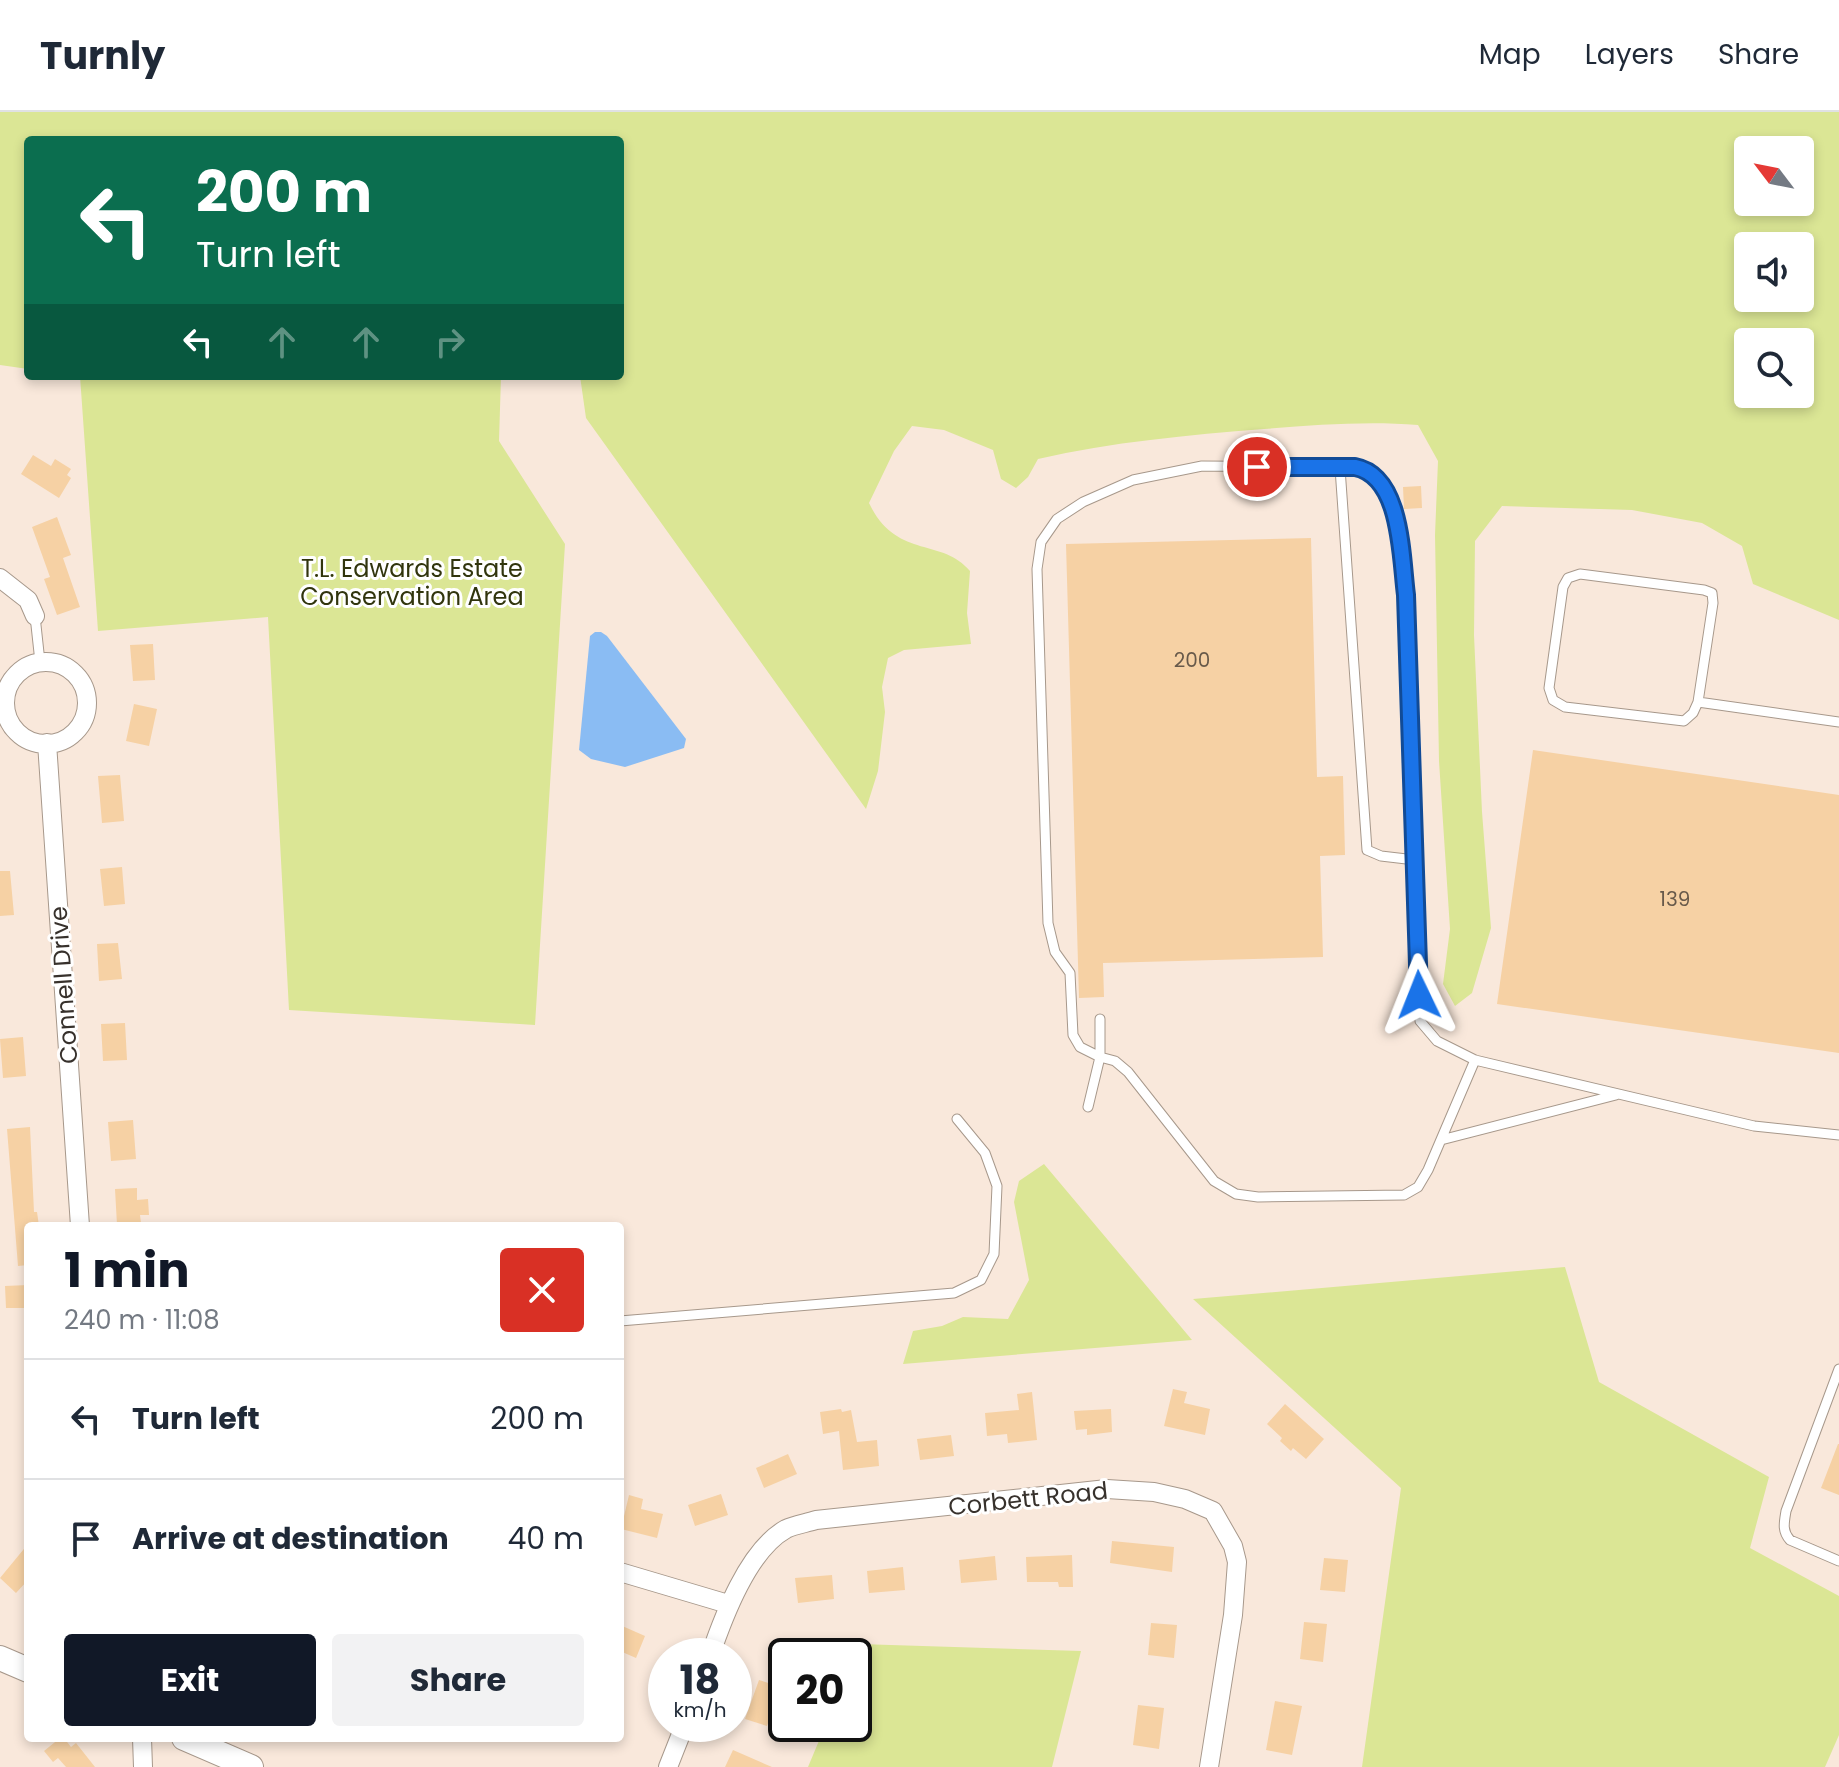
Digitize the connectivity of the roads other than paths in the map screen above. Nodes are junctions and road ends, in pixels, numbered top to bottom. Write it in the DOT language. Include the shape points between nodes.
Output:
graph roads {
  1 [pos="1340,468"];
  2 [pos="0,578"];
  3 [pos="35,616"];
  4 [pos="40,662"];
  5 [pos="1698,702"];
  6 [pos="1839,722"];
  7 [pos="47,743"];
  8 [pos="1415,860"];
  9 [pos="1100,1019"];
  10 [pos="1100,1057"];
  11 [pos="1475,1060"];
  12 [pos="1619,1094"];
  13 [pos="1088,1107"];
  14 [pos="957,1119"];
  15 [pos="1839,1135"];
  16 [pos="1441,1140"];
  17 [pos="80,1222"];
  18 [pos="624,1321"];
  19 [pos="1839,1369"];
  20 [pos="1839,1561"];
  21 [pos="624,1573"];
  22 [pos="728,1604"];
  23 [pos="716,1638"];
  24 [pos="0,1658"];
  25 [pos="24,1668"];
  26 [pos="142,1742"];
  27 [pos="193,1742"];
  28 [pos="678,1742"];
  29 [pos="143,1767"];
  30 [pos="251,1767"];
  31 [pos="668,1767"];
  32 [pos="1209,1767"];
  1 -- 8 [label="lane" via="1367,470 1382,484 1399,536 1406,595"];
  1 -- 8 [label="lane" via="1367,850"];
  1 -- 10 [label="lane" via="1202,466 1133,480 1057,519 1041,542 1037,569 1048,923 1055,952 1070,973 1073,1035 1080,1047"];
  2 -- 3 [label="street" via="28,600"];
  3 -- 4 [label="lane"];
  4 -- 7 [label="street" via="12,680 5,701 17,731"];
  4 -- 7 [label="street" via="64,665 73,672 87,705 70,736"];
  5 -- 5 [label="lane" via="1712,593 1580,574 1568,578 1549,688 1558,704 1684,721"];
  5 -- 6 [label="lane"];
  7 -- 17 [label="street, Connell Drive"];
  8 -- 11 [label="lane" via="1420,1021 1437,1041"];
  9 -- 10 [label="lane"];
  10 -- 13 [label="lane"];
  10 -- 16 [label="lane" via="1128,1072 1214,1181 1236,1194 1404,1195 1418,1187"];
  11 -- 12 [label="lane"];
  11 -- 16 [label="lane"];
  12 -- 15 [label="lane" via="1754,1126"];
  12 -- 16 [label="lane"];
  14 -- 18 [label="lane" via="985,1153 997,1186 994,1254 981,1280 954,1293"];
  19 -- 20 [label="lane" via="1784,1524 1790,1540"];
  21 -- 22 [label="street"];
  22 -- 23 [label="street, Corbett Road"];
  22 -- 32 [label="street, Corbett Road" via="767,1546 785,1529 816,1520 1107,1489 1185,1499 1213,1511 1228,1533 1237,1562"];
  24 -- 25 [label="street"];
  26 -- 29 [label="street"];
  27 -- 30 [label="street"];
  28 -- 31 [label="street"];
}
